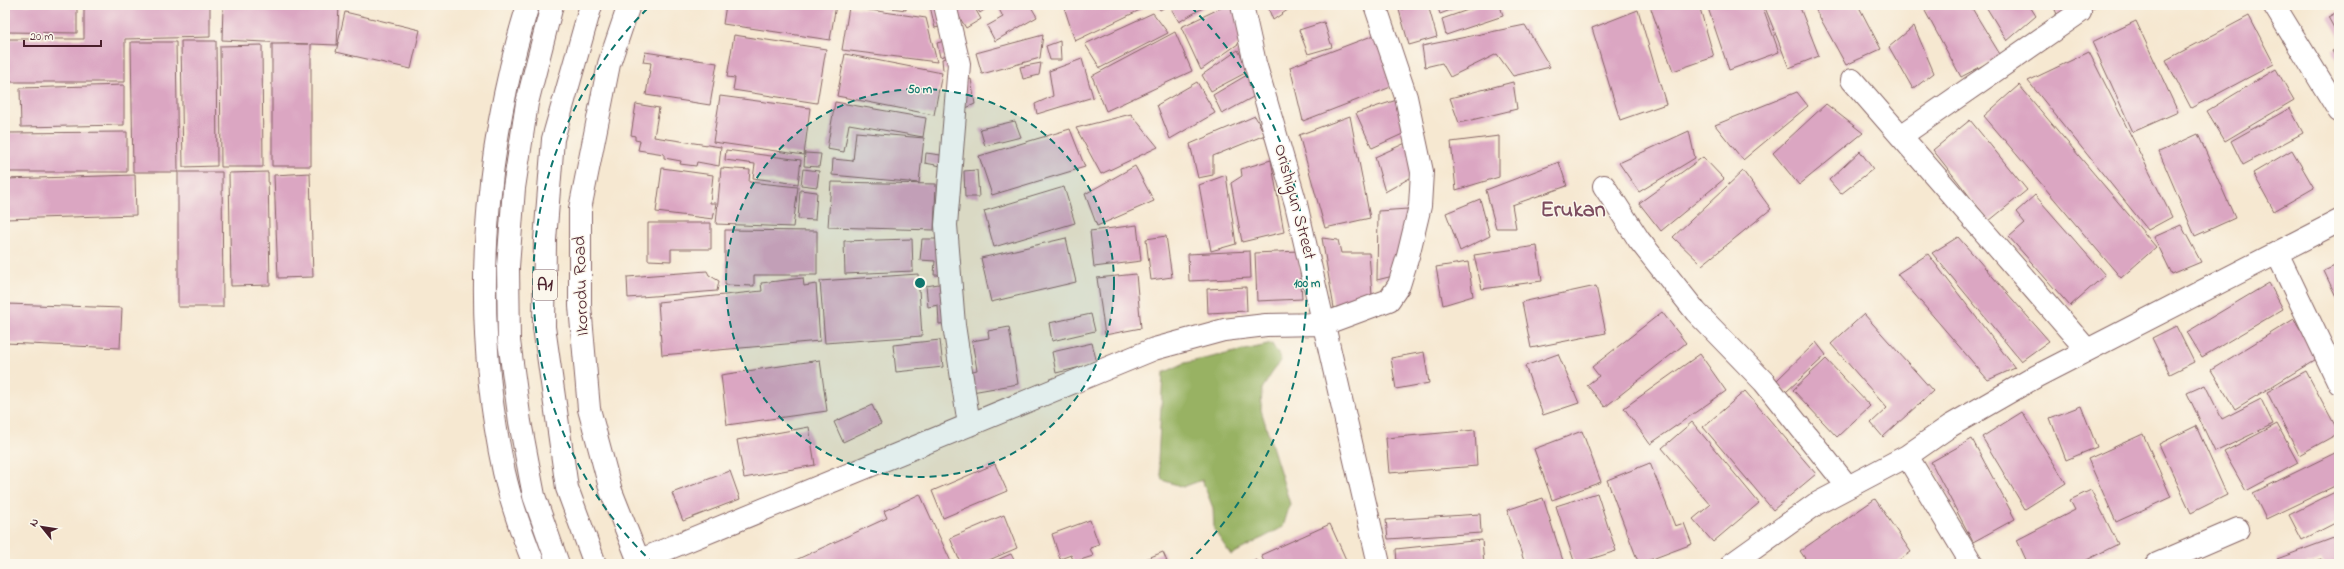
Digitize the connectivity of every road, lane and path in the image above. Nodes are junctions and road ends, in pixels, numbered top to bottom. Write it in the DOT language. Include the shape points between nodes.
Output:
graph roads {
  1 [pos="528,5"];
  2 [pos="552,5"];
  3 [pos="591,5"];
  4 [pos="629,5"];
  5 [pos="945,5"];
  6 [pos="1242,5"];
  7 [pos="1375,5"];
  8 [pos="2274,5"];
  9 [pos="2080,12"];
  10 [pos="1852,80"];
  11 [pos="2339,111"];
  12 [pos="1901,136"];
  13 [pos="1604,186"];
  14 [pos="2339,220"];
  15 [pos="2277,254"];
  16 [pos="1324,324"];
  17 [pos="2087,350"];
  18 [pos="2339,383"];
  19 [pos="969,425"];
  20 [pos="1907,456"];
  21 [pos="1848,487"];
  22 [pos="2238,529"];
  23 [pos="639,563"];
  24 [pos="534,564"];
  25 [pos="558,564"];
  26 [pos="595,564"];
  27 [pos="1379,564"];
  28 [pos="1732,564"];
  29 [pos="1972,564"];
  30 [pos="2158,564"];
  1 -- 24 [label="main road" via="516,42 492,169 485,285 490,378 504,472 521,531"];
  2 -- 25 [label="main road, A1" via="527,103 514,188 508,267 509,341 520,422 534,496"];
  3 -- 26 [label="main road, Ikorodu Road / A1" via="553,139 545,240 544,327 567,488"];
  4 -- 23 [label="main road, Ikorodu Road" via="609,64 580,208 580,306 589,409 611,490"];
  5 -- 19 [label="main road" via="959,64 946,225 954,325"];
  6 -- 16 [label="main road, Orishigun Street" via="1255,63 1296,204"];
  7 -- 16 [label="main road" via="1406,97 1422,172 1420,206 1399,285 1389,300"];
  8 -- 11 [label="main road"];
  9 -- 12 [label="main road"];
  10 -- 12 [label="main road"];
  12 -- 17 [label="main road"];
  13 -- 21 [label="main road" via="1648,252 1696,312 1764,382"];
  14 -- 15 [label="main road"];
  15 -- 17 [label="main road"];
  15 -- 18 [label="main road"];
  16 -- 19 [label="main road" via="1259,326 1224,330 1185,339 1140,354"];
  16 -- 27 [label="main road, Orishigun Street"];
  17 -- 20 [label="main road" via="1950,426"];
  19 -- 23 [label="main road"];
  20 -- 21 [label="main road"];
  20 -- 29 [label="main road"];
  21 -- 28 [label="main road" via="1816,504"];
  22 -- 30 [label="main road"];
}
